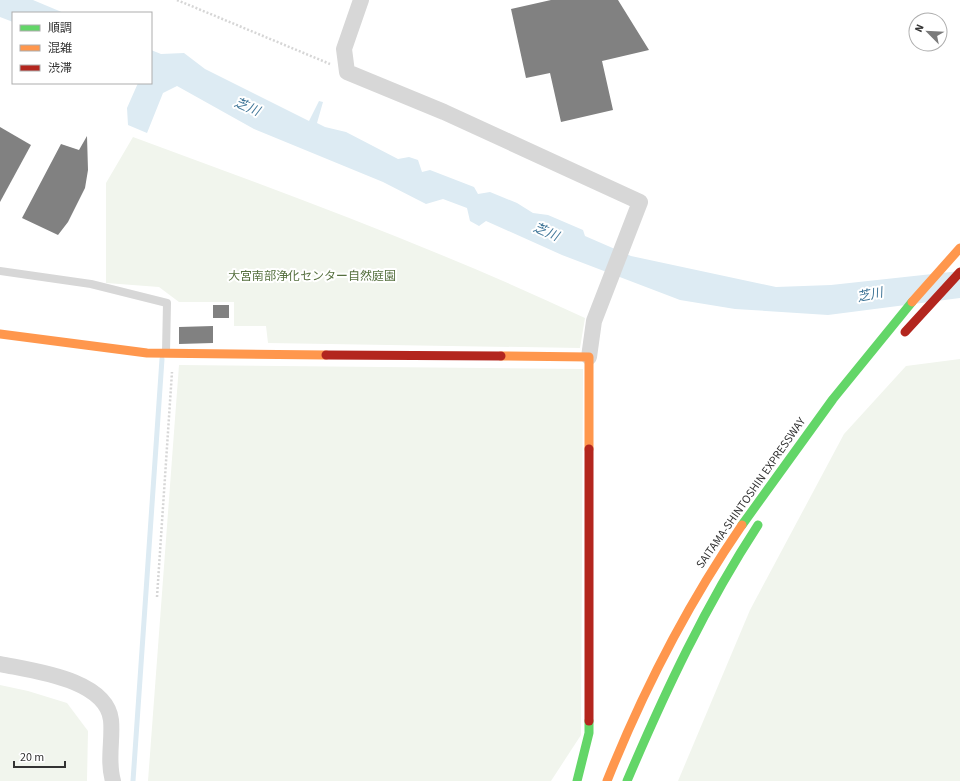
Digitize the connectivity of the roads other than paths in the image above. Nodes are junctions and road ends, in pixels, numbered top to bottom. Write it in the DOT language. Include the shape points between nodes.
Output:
graph roads {
  1 [pos="361,0"];
  2 [pos="960,248"];
  3 [pos="0,271"];
  4 [pos="960,272"];
  5 [pos="0,334"];
  6 [pos="900,338"];
  7 [pos="169,353"];
  8 [pos="589,357"];
  9 [pos="765,515"];
  10 [pos="679,622"];
  11 [pos="656,651"];
  12 [pos="0,664"];
  13 [pos="113,781"];
  14 [pos="577,781"];
  15 [pos="607,781"];
  16 [pos="627,781"];
  1 -- 8 [label="street" via="344,50 347,72 444,112 640,202 594,321"];
  2 -- 10 [label="main road, SAITAMA-SHINTOSHIN EXPRESSWAY" via="879,340 793,452 711,570"];
  3 -- 7 [label="lane" via="91,284 167,303"];
  4 -- 6 [label="main road"];
  5 -- 7 [label="main road" via="147,353"];
  7 -- 8 [label="main road"];
  8 -- 14 [label="main road" via="590,733"];
  9 -- 16 [label="main road, SAITAMA-SHINTOSHIN EXPRESSWAY" via="692,636"];
  10 -- 11 [label="main road"];
  10 -- 15 [label="main road, SAITAMA-SHINTOSHIN EXPRESSWAY" via="638,707"];
  12 -- 13 [label="street" via="57,676 99,696 108,707 111,721 110,770"];
}
